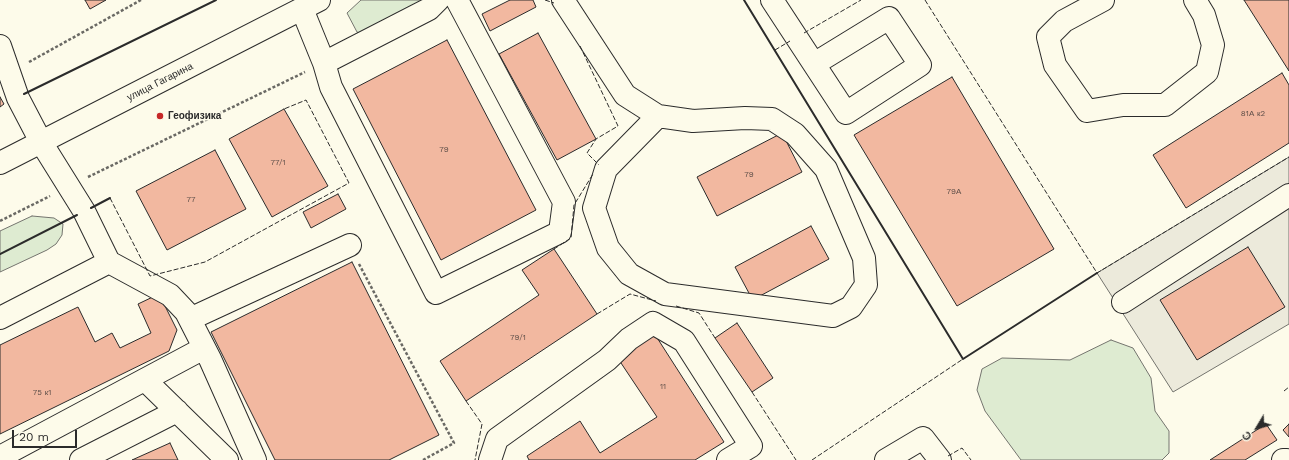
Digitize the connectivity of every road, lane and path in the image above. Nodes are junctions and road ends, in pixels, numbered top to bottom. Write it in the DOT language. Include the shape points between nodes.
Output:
graph roads {
  1 [pos="141,0"];
  2 [pos="438,0"];
  3 [pos="457,0"];
  4 [pos="563,0"];
  5 [pos="772,0"];
  6 [pos="1103,0"];
  7 [pos="1195,0"];
  8 [pos="310,4"];
  9 [pos="0,46"];
  10 [pos="324,62"];
  11 [pos="814,64"];
  12 [pos="9,73"];
  13 [pos="289,79"];
  14 [pos="658,116"];
  15 [pos="41,142"];
  16 [pos="0,163"];
  17 [pos="69,187"];
  18 [pos="1289,195"];
  19 [pos="0,221"];
  20 [pos="350,245"];
  21 [pos="109,262"];
  22 [pos="1123,302"];
  23 [pos="0,318"];
  24 [pos="190,319"];
  25 [pos="204,348"];
  26 [pos="145,380"];
  27 [pos="177,411"];
  28 [pos="0,457"];
  29 [pos="81,460"];
  30 [pos="227,460"];
  31 [pos="255,460"];
  32 [pos="423,460"];
  33 [pos="490,460"];
  34 [pos="728,460"];
  35 [pos="886,460"];
  36 [pos="940,460"];
  37 [pos="1283,460"];
  38 [pos="1287,460"];
  1 -- 12 [label="path"];
  2 -- 10 [label="main road" via="429,9"];
  3 -- 10 [label="main road" via="564,202 560,232 436,293 331,87"];
  4 -- 14 [label="main road" via="626,95"];
  5 -- 11 [label="main road"];
  6 -- 7 [label="main road" via="1064,21 1048,37 1055,65 1087,111 1123,105 1165,105 1206,72 1213,45 1204,15"];
  8 -- 10 [label="main road"];
  8 -- 15 [label="main road, улица Гагарина"];
  9 -- 12 [label="main road"];
  11 -- 11 [label="main road" via="846,113 920,65 889,18"];
  12 -- 15 [label="main road" via="18,98"];
  13 -- 17 [label="path"];
  14 -- 14 [label="main road" via="693,121 772,119 795,134 826,169 864,258 866,285 852,307 833,316 666,294 629,274 608,248 594,208 606,169"];
  15 -- 16 [label="main road, улица Гагарина"];
  15 -- 17 [label="main road"];
  17 -- 19 [label="path"];
  17 -- 21 [label="main road"];
  18 -- 22 [label="main road"];
  20 -- 24 [label="main road"];
  20 -- 32 [label="path" via="454,443"];
  21 -- 23 [label="main road"];
  21 -- 24 [label="main road" via="170,295"];
  24 -- 25 [label="main road"];
  25 -- 26 [label="main road"];
  25 -- 31 [label="main road"];
  26 -- 27 [label="main road"];
  26 -- 28 [label="main road"];
  27 -- 29 [label="main road"];
  27 -- 30 [label="main road"];
  33 -- 34 [label="main road" via="497,439 607,360 629,339 653,323 684,342 751,446"];
  35 -- 36 [label="main road" via="923,438"];
  37 -- 38 [label="main road"];
}
